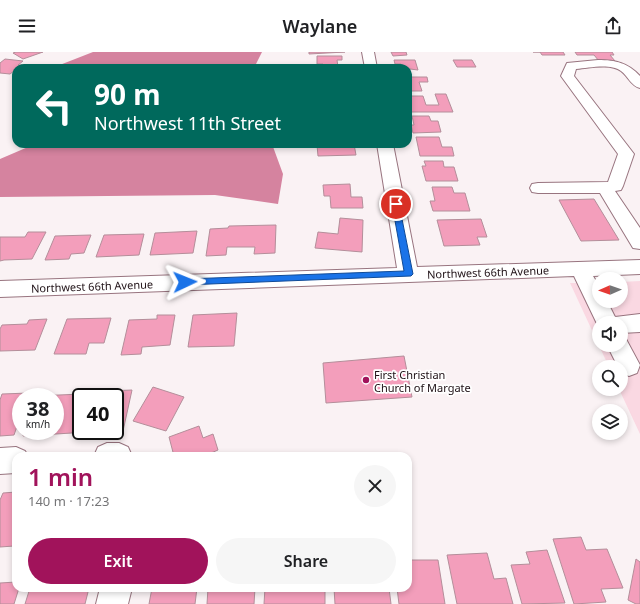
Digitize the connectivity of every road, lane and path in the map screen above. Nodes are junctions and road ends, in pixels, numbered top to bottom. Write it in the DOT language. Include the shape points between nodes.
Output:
graph roads {
  1 [pos="368,52"];
  2 [pos="626,60"];
  3 [pos="370,64"];
  4 [pos="640,84"];
  5 [pos="386,148"];
  6 [pos="633,154"];
  7 [pos="538,188"];
  8 [pos="605,188"];
  9 [pos="640,243"];
  10 [pos="640,267"];
  11 [pos="580,269"];
  12 [pos="408,274"];
  13 [pos="0,289"];
  14 [pos="604,316"];
  15 [pos="640,323"];
  16 [pos="628,324"];
  17 [pos="622,352"];
  18 [pos="629,366"];
  19 [pos="12,460"];
  20 [pos="0,461"];
  21 [pos="115,592"];
  22 [pos="112,604"];
  1 -- 3 [label="street"];
  2 -- 4 [label="street"];
  2 -- 6 [label="street" via="571,66 567,76"];
  5 -- 12 [label="street"];
  6 -- 8 [label="street" via="615,186"];
  7 -- 8 [label="street"];
  8 -- 9 [label="street"];
  10 -- 11 [label="street, Northwest 66th Avenue"];
  11 -- 12 [label="street, Northwest 66th Avenue"];
  11 -- 14 [label="street"];
  12 -- 13 [label="street, Northwest 66th Avenue"];
  15 -- 16 [label="street"];
  17 -- 18 [label="street"];
  19 -- 20 [label="street"];
  21 -- 22 [label="street"];
}
